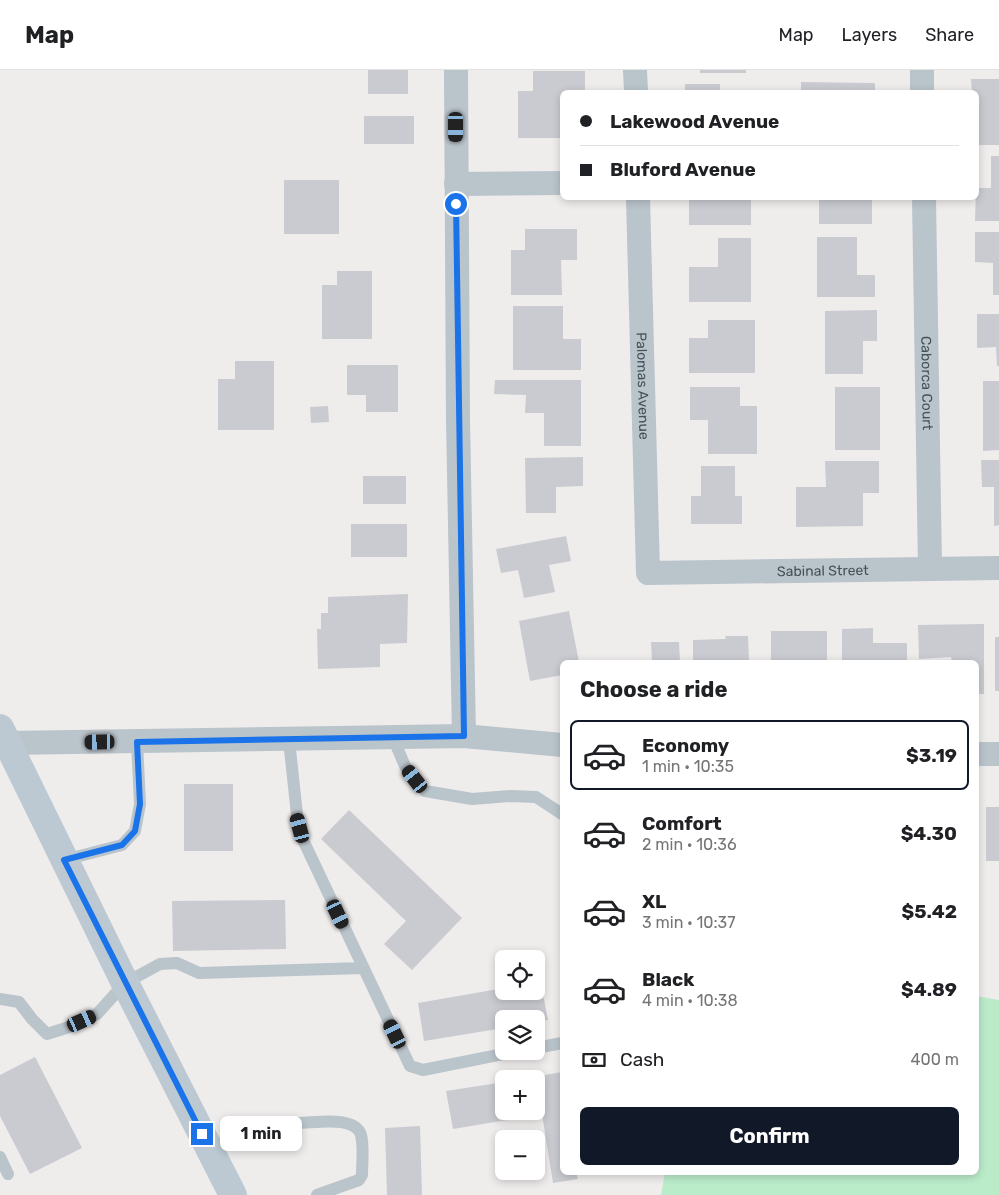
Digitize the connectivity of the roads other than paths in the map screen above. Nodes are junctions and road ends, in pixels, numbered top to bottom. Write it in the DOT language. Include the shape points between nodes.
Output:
graph roads {
  1 [pos="456,70"];
  2 [pos="635,70"];
  3 [pos="922,70"];
  4 [pos="636,90"];
  5 [pos="922,90"];
  6 [pos="560,183"];
  7 [pos="456,184"];
  8 [pos="638,200"];
  9 [pos="924,200"];
  10 [pos="930,568"];
  11 [pos="999,568"];
  12 [pos="648,574"];
  13 [pos="464,736"];
  14 [pos="2,738"];
  15 [pos="393,738"];
  16 [pos="290,740"];
  17 [pos="137,742"];
  18 [pos="560,745"];
  19 [pos="979,754"];
  20 [pos="999,754"];
  21 [pos="560,813"];
  22 [pos="64,860"];
  23 [pos="364,968"];
  24 [pos="125,983"];
  25 [pos="0,999"];
  26 [pos="560,1042"];
  27 [pos="545,1046"];
  28 [pos="495,1056"];
  29 [pos="299,1123"];
  30 [pos="0,1157"];
  31 [pos="8,1174"];
  32 [pos="233,1195"];
  33 [pos="317,1195"];
  1 -- 7 [label="street"];
  2 -- 4 [label="street"];
  3 -- 5 [label="street"];
  6 -- 7 [label="street"];
  7 -- 13 [label="street"];
  8 -- 12 [label="street, Palomas Avenue"];
  9 -- 10 [label="street, Caborca Court"];
  10 -- 11 [label="street, Sabinal Street"];
  10 -- 12 [label="street, Sabinal Street"];
  13 -- 15 [label="street"];
  13 -- 18 [label="street"];
  14 -- 17 [label="street"];
  14 -- 22 [label="street"];
  15 -- 16 [label="street"];
  15 -- 21 [label="lane" via="405,766 425,791 472,799 536,798"];
  16 -- 17 [label="street"];
  16 -- 23 [label="lane" via="297,815 304,842"];
  17 -- 22 [label="lane" via="140,804 135,831 122,845"];
  19 -- 20 [label="street"];
  22 -- 24 [label="street"];
  23 -- 24 [label="lane" via="199,973 177,963 169,963 160,964"];
  23 -- 28 [label="lane" via="410,1066 423,1070"];
  24 -- 25 [label="lane" via="97,1014 47,1034 18,1002"];
  24 -- 32 [label="street"];
  26 -- 27 [label="lane"];
  29 -- 33 [label="lane" via="340,1122 354,1126 361,1134 362,1175 359,1180"];
  30 -- 31 [label="lane"];
}
